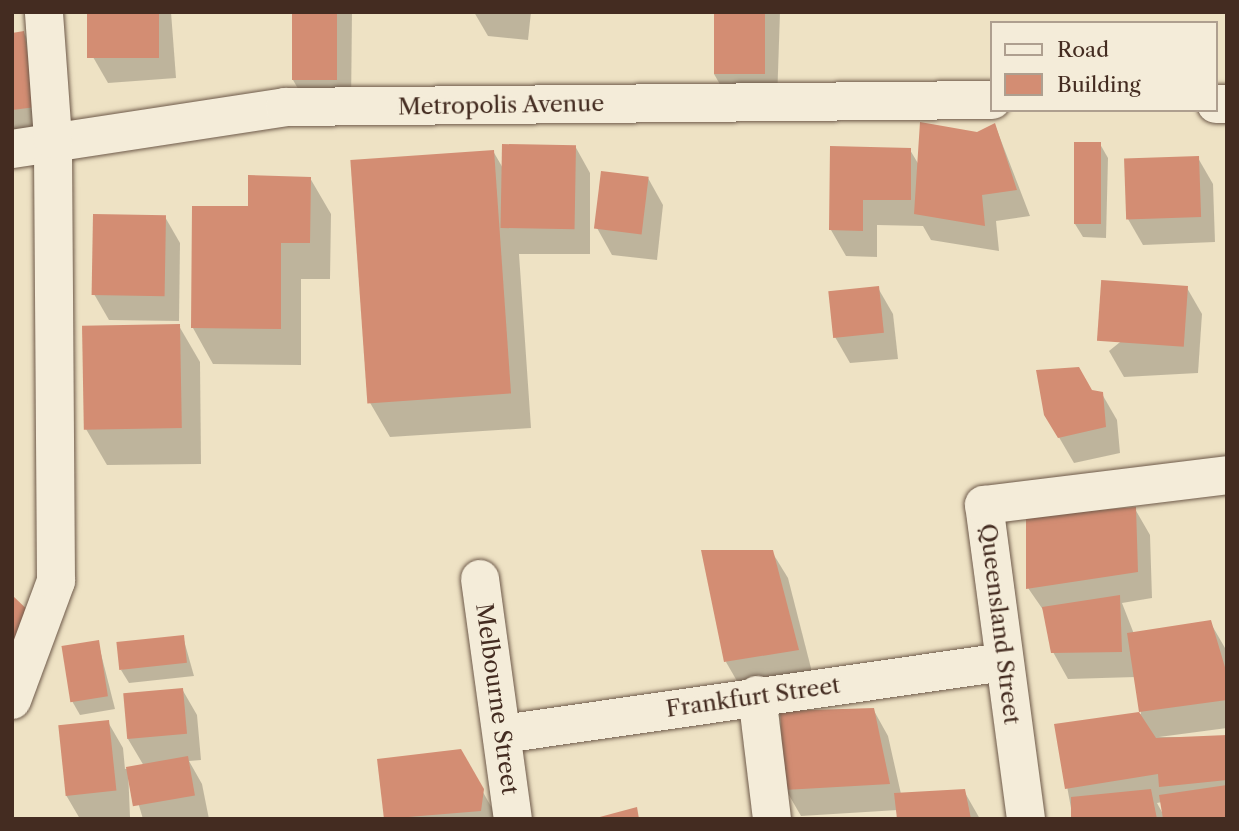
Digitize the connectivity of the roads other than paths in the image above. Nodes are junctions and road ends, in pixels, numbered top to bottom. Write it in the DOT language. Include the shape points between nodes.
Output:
graph roads {
  1 [pos="44,12"];
  2 [pos="990,100"];
  3 [pos="53,139"];
  4 [pos="12,149"];
  5 [pos="1227,475"];
  6 [pos="480,579"];
  7 [pos="1004,662"];
  8 [pos="757,695"];
  9 [pos="12,699"];
  10 [pos="503,734"];
  11 [pos="513,819"];
  12 [pos="772,819"];
  13 [pos="1026,819"];
  1 -- 3 [label="street"];
  2 -- 3 [label="street, Metropolis Avenue" via="285,107"];
  3 -- 4 [label="street, Metropolis Avenue"];
  3 -- 9 [label="street" via="56,581"];
  5 -- 7 [label="street, Queensland Street" via="984,505"];
  6 -- 10 [label="street, Melbourne Street"];
  7 -- 8 [label="street, Frankfurt Street"];
  7 -- 13 [label="street, Queensland Street"];
  8 -- 10 [label="street, Frankfurt Street"];
  8 -- 12 [label="street"];
  10 -- 11 [label="street, Melbourne Street"];
}
